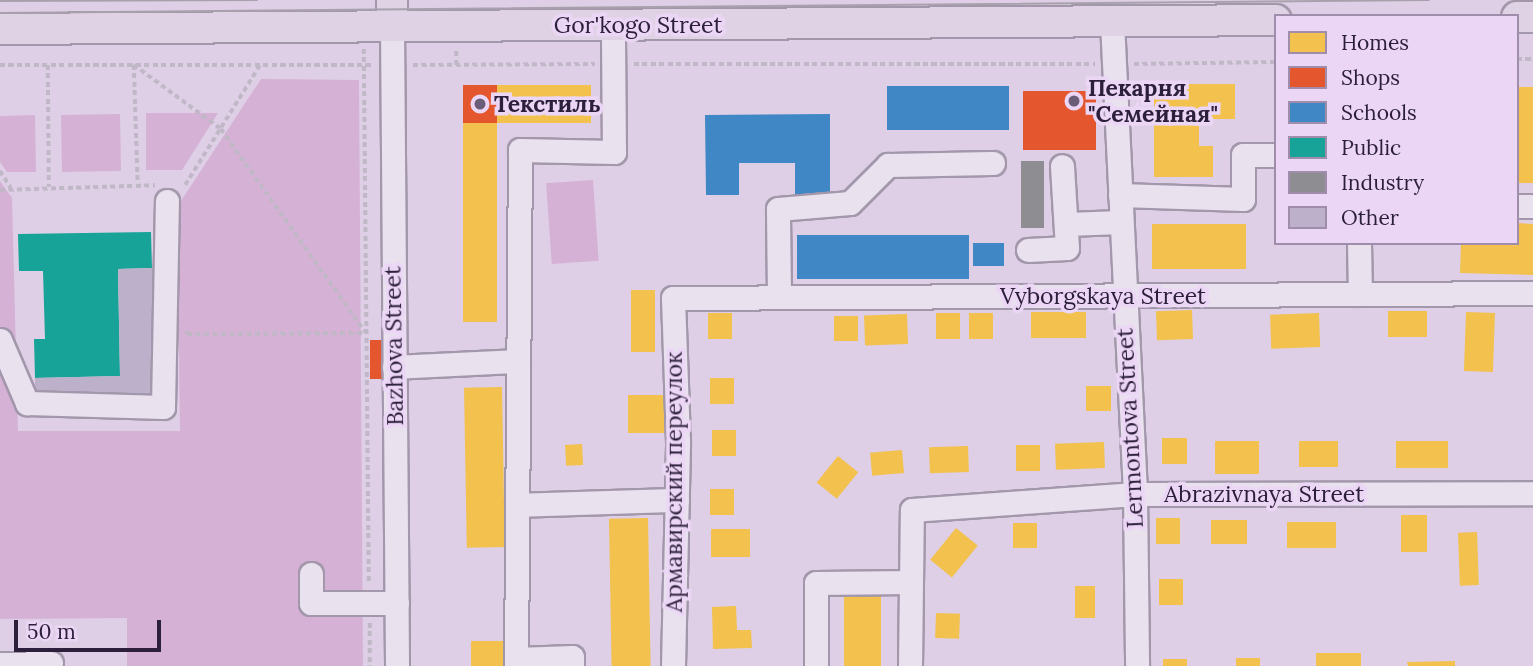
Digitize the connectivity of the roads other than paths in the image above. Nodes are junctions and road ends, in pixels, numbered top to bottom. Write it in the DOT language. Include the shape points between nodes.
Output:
graph roads {
  1 [pos="392,13"];
  2 [pos="1274,20"];
  3 [pos="1112,22"];
  4 [pos="613,25"];
  5 [pos="0,29"];
  6 [pos="1274,155"];
  7 [pos="993,163"];
  8 [pos="1062,166"];
  9 [pos="1120,195"];
  10 [pos="167,201"];
  11 [pos="1121,222"];
  12 [pos="1066,224"];
  13 [pos="1359,245"];
  14 [pos="1028,250"];
  15 [pos="1533,293"];
  16 [pos="779,295"];
  17 [pos="1360,295"];
  18 [pos="1124,296"];
  19 [pos="673,298"];
  20 [pos="0,340"];
  21 [pos="518,361"];
  22 [pos="394,367"];
  23 [pos="1533,493"];
  24 [pos="1135,494"];
  25 [pos="677,500"];
  26 [pos="517,505"];
  27 [pos="311,574"];
  28 [pos="911,582"];
  29 [pos="397,603"];
  30 [pos="516,662"];
  31 [pos="51,663"];
  32 [pos="0,664"];
  33 [pos="397,666"];
  34 [pos="572,666"];
  35 [pos="673,666"];
  36 [pos="816,666"];
  37 [pos="910,666"];
  38 [pos="1137,666"];
  1 -- 4 [label="main road, Gor'kogo Street"];
  1 -- 5 [label="main road, Gor'kogo Street"];
  1 -- 22 [label="street, Bazhova Street"];
  2 -- 3 [label="main road, Gor'kogo Street"];
  3 -- 4 [label="main road, Gor'kogo Street"];
  3 -- 9 [label="street, Lermontova Street"];
  4 -- 21 [label="street" via="614,152 520,150"];
  6 -- 9 [label="street" via="1243,155 1243,199"];
  7 -- 16 [label="street" via="888,165 850,203 778,209"];
  8 -- 12 [label="street"];
  9 -- 11 [label="street, Lermontova Street"];
  10 -- 20 [label="street" via="163,407 27,404"];
  11 -- 12 [label="street"];
  11 -- 18 [label="street, Lermontova Street"];
  12 -- 14 [label="street" via="1067,248"];
  13 -- 17 [label="street"];
  15 -- 17 [label="street, Vyborgskaya Street"];
  16 -- 18 [label="street, Vyborgskaya Street"];
  16 -- 19 [label="street, Vyborgskaya Street"];
  17 -- 18 [label="street, Vyborgskaya Street"];
  18 -- 24 [label="street, Lermontova Street"];
  19 -- 25 [label="street, Армавирский переулок"];
  21 -- 22 [label="street"];
  21 -- 26 [label="street"];
  22 -- 29 [label="street, Bazhova Street"];
  23 -- 24 [label="street, Abrazivnaya Street"];
  24 -- 28 [label="street, Abrazivnaya Street" via="912,510"];
  24 -- 38 [label="street, Lermontova Street"];
  25 -- 26 [label="street"];
  25 -- 35 [label="street, Армавирский переулок"];
  26 -- 30 [label="street"];
  27 -- 29 [label="street" via="311,603"];
  28 -- 36 [label="street" via="816,583"];
  28 -- 37 [label="street"];
  29 -- 33 [label="street, Bazhova Street"];
  30 -- 34 [label="street" via="572,657"];
  31 -- 32 [label="street"];
}
